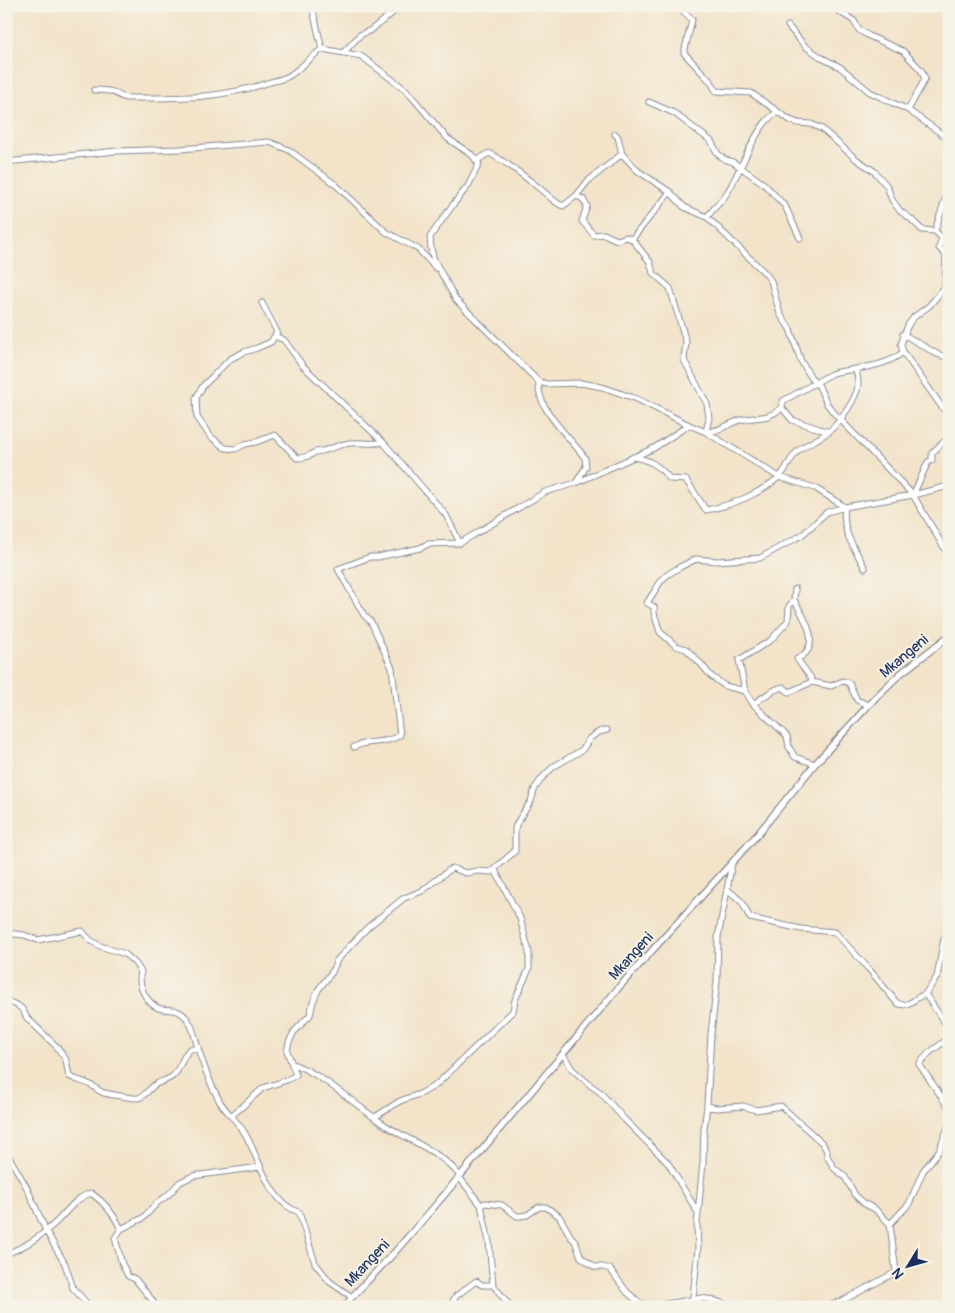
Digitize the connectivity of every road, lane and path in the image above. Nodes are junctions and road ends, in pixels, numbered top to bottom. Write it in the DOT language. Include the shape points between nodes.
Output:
graph roads {
  1 [pos="312,6"];
  2 [pos="401,6"];
  3 [pos="678,6"];
  4 [pos="832,6"];
  5 [pos="788,26"];
  6 [pos="322,49"];
  7 [pos="343,52"];
  8 [pos="94,90"];
  9 [pos="649,102"];
  10 [pos="908,110"];
  11 [pos="782,114"];
  12 [pos="615,134"];
  13 [pos="949,139"];
  14 [pos="622,154"];
  15 [pos="476,161"];
  16 [pos="6,162"];
  17 [pos="741,166"];
  18 [pos="670,192"];
  19 [pos="947,193"];
  20 [pos="576,196"];
  21 [pos="707,217"];
  22 [pos="935,232"];
  23 [pos="800,238"];
  24 [pos="632,239"];
  25 [pos="442,273"];
  26 [pos="262,303"];
  27 [pos="903,334"];
  28 [pos="275,336"];
  29 [pos="903,352"];
  30 [pos="949,358"];
  31 [pos="855,369"];
  32 [pos="539,382"];
  33 [pos="816,383"];
  34 [pos="782,408"];
  35 [pos="949,417"];
  36 [pos="840,419"];
  37 [pos="689,426"];
  38 [pos="706,432"];
  39 [pos="829,432"];
  40 [pos="949,437"];
  41 [pos="383,442"];
  42 [pos="632,456"];
  43 [pos="779,477"];
  44 [pos="576,483"];
  45 [pos="949,486"];
  46 [pos="913,495"];
  47 [pos="845,507"];
  48 [pos="460,543"];
  49 [pos="949,556"];
  50 [pos="865,568"];
  51 [pos="795,590"];
  52 [pos="794,600"];
  53 [pos="949,636"];
  54 [pos="812,682"];
  55 [pos="745,691"];
  56 [pos="754,704"];
  57 [pos="868,706"];
  58 [pos="607,730"];
  59 [pos="354,747"];
  60 [pos="815,764"];
  61 [pos="732,863"];
  62 [pos="495,870"];
  63 [pos="728,890"];
  64 [pos="6,933"];
  65 [pos="949,937"];
  66 [pos="925,994"];
  67 [pos="6,1000"];
  68 [pos="949,1029"];
  69 [pos="949,1038"];
  70 [pos="198,1049"];
  71 [pos="563,1054"];
  72 [pos="293,1064"];
  73 [pos="707,1106"];
  74 [pos="949,1108"];
  75 [pos="231,1116"];
  76 [pos="375,1117"];
  77 [pos="949,1125"];
  78 [pos="6,1152"];
  79 [pos="260,1167"];
  80 [pos="460,1177"];
  81 [pos="481,1205"];
  82 [pos="698,1213"];
  83 [pos="890,1224"];
  84 [pos="121,1229"];
  85 [pos="46,1231"];
  86 [pos="6,1254"];
  87 [pos="493,1284"];
  88 [pos="352,1297"];
  89 [pos="692,1299"];
  90 [pos="90,1307"];
  91 [pos="156,1307"];
  92 [pos="345,1307"];
  93 [pos="450,1307"];
  94 [pos="511,1307"];
  95 [pos="692,1307"];
  96 [pos="734,1307"];
  97 [pos="777,1307"];
  98 [pos="818,1307"];
  99 [pos="826,1307"];
  1 -- 6 [label="street"];
  2 -- 7 [label="street" via="360,35"];
  3 -- 11 [label="street" via="692,20 684,53 716,91 751,92"];
  4 -- 10 [label="street" via="854,21 859,30 902,51 921,70 925,79"];
  5 -- 10 [label="street" via="805,46 840,67 870,92"];
  6 -- 7 [label="street"];
  6 -- 8 [label="street" via="288,76 231,93 168,99 124,98 113,92"];
  7 -- 15 [label="street" via="362,56 406,90 447,138"];
  9 -- 17 [label="street" via="674,113 711,141 724,159"];
  10 -- 13 [label="street"];
  11 -- 17 [label="street" via="776,113 768,118"];
  11 -- 22 [label="street" via="798,123 822,129 879,176 900,211 922,230"];
  12 -- 14 [label="street"];
  14 -- 18 [label="street" via="638,171"];
  14 -- 20 [label="street" via="588,181"];
  15 -- 20 [label="street" via="489,153 502,159 563,206"];
  15 -- 25 [label="street" via="479,164 468,186 430,237 434,260"];
  16 -- 25 [label="street" via="117,151 269,142 289,150 386,232 418,249"];
  17 -- 21 [label="street" via="727,193"];
  17 -- 23 [label="street" via="785,206"];
  18 -- 21 [label="street" via="684,207"];
  18 -- 24 [label="street"];
  19 -- 22 [label="street"];
  20 -- 24 [label="street" via="588,206 582,221 594,235 604,234 614,240"];
  21 -- 33 [label="street" via="771,281 780,314 790,328 801,361"];
  22 -- 27 [label="street" via="942,238 939,248 946,255 945,287 929,306 914,317"];
  24 -- 38 [label="street" via="650,262 653,273 670,288 686,342 684,360 707,404"];
  25 -- 32 [label="street" via="462,308"];
  26 -- 28 [label="street" via="277,332"];
  27 -- 29 [label="street" via="900,344"];
  27 -- 30 [label="street"];
  28 -- 41 [label="street" via="284,340 303,366"];
  28 -- 41 [label="street" via="271,342 230,359 198,392 197,417 210,436 224,448 236,449 275,436 298,458 347,443"];
  29 -- 31 [label="street" via="881,364"];
  29 -- 35 [label="street"];
  31 -- 33 [label="street" via="837,372"];
  31 -- 36 [label="street" via="857,390"];
  32 -- 37 [label="street" via="602,387 637,399"];
  32 -- 44 [label="street" via="538,389 549,413 585,458 586,467"];
  33 -- 34 [label="street" via="783,401"];
  33 -- 36 [label="street"];
  34 -- 38 [label="street" via="766,416 745,419 717,431"];
  34 -- 39 [label="street" via="792,420"];
  36 -- 39 [label="street"];
  36 -- 46 [label="street"];
  37 -- 38 [label="street"];
  37 -- 42 [label="street" via="654,448"];
  38 -- 43 [label="street"];
  39 -- 43 [label="street" via="797,451"];
  40 -- 46 [label="street" via="932,453 932,460 928,462"];
  41 -- 48 [label="street" via="446,515"];
  42 -- 43 [label="street" via="648,460 670,479 686,480 706,510 754,494"];
  42 -- 44 [label="street"];
  43 -- 47 [label="street" via="815,488"];
  44 -- 48 [label="street" via="545,492"];
  45 -- 46 [label="street"];
  46 -- 47 [label="street"];
  46 -- 49 [label="street"];
  47 -- 50 [label="street" via="846,534"];
  47 -- 55 [label="street" via="827,512 802,535 760,558 696,559 667,575 647,603 654,607 660,632 676,646 686,649 725,686"];
  48 -- 59 [label="street" via="428,544 370,557 338,569 371,622 392,668 399,716 400,735 393,740 362,743"];
  51 -- 52 [label="street"];
  52 -- 54 [label="street" via="809,628 810,650 797,659"];
  52 -- 55 [label="street" via="789,606 788,621 771,640 739,660"];
  53 -- 57 [label="street, Mkangeni" via="900,674"];
  54 -- 56 [label="street" via="789,692 783,687 776,688"];
  54 -- 57 [label="street" via="831,686 843,681 849,683 857,700"];
  55 -- 56 [label="street"];
  56 -- 60 [label="street" via="788,736 789,747 795,756"];
  57 -- 60 [label="street, Mkangeni"];
  58 -- 62 [label="street" via="590,738 582,750 553,767 543,777 518,822 515,851"];
  60 -- 61 [label="street, Mkangeni"];
  61 -- 63 [label="street"];
  61 -- 71 [label="street, Mkangeni"];
  62 -- 72 [label="street" via="466,872 452,868 422,891 404,898 368,927 337,960 312,1002 310,1015 294,1032 287,1051"];
  62 -- 76 [label="street" via="520,918 529,952 529,969 513,1011 436,1085 400,1101"];
  63 -- 66 [label="street" via="742,902 750,918 838,934 900,1005"];
  63 -- 73 [label="street" via="718,937"];
  64 -- 70 [label="street" via="38,940 82,931 100,946 125,954 141,972 140,987 150,1001 157,1008 177,1011 186,1017"];
  65 -- 66 [label="street" via="944,940 937,977"];
  66 -- 68 [label="street"];
  67 -- 70 [label="street" via="22,1009 56,1047 66,1060 69,1076 102,1093 142,1097 157,1083 173,1075 190,1048"];
  69 -- 74 [label="street" via="920,1064"];
  70 -- 75 [label="street" via="221,1104"];
  71 -- 80 [label="street, Mkangeni"];
  71 -- 82 [label="street" via="572,1068 600,1092 668,1163"];
  72 -- 75 [label="street" via="296,1075 262,1088"];
  72 -- 76 [label="street"];
  73 -- 82 [label="street"];
  73 -- 83 [label="street" via="743,1106 756,1110 781,1106 822,1143 834,1168 845,1177 855,1195 876,1209"];
  75 -- 79 [label="street" via="244,1131"];
  76 -- 80 [label="street" via="452,1165"];
  77 -- 83 [label="street" via="939,1152 922,1171 909,1204"];
  78 -- 85 [label="street"];
  79 -- 84 [label="street" via="193,1176 180,1182 143,1218"];
  79 -- 88 [label="street" via="285,1205 299,1212 315,1263 330,1282"];
  80 -- 81 [label="street"];
  80 -- 88 [label="street, Mkangeni"];
  81 -- 87 [label="street"];
  81 -- 89 [label="street" via="502,1205 517,1216 527,1215 544,1206 559,1216 581,1257 595,1267 610,1269 627,1292 641,1304 655,1306"];
  82 -- 89 [label="street"];
  83 -- 99 [label="street" via="896,1272"];
  84 -- 85 [label="street" via="99,1198 91,1193 77,1201"];
  84 -- 91 [label="street" via="115,1238 122,1264 128,1276 139,1284"];
  85 -- 86 [label="street"];
  85 -- 90 [label="street" via="73,1288"];
  87 -- 93 [label="street" via="482,1285 476,1281 456,1296"];
  87 -- 94 [label="street"];
  88 -- 92 [label="street, Mkangeni"];
  89 -- 95 [label="street"];
  89 -- 96 [label="street" via="713,1300"];
  97 -- 98 [label="street"];
}
